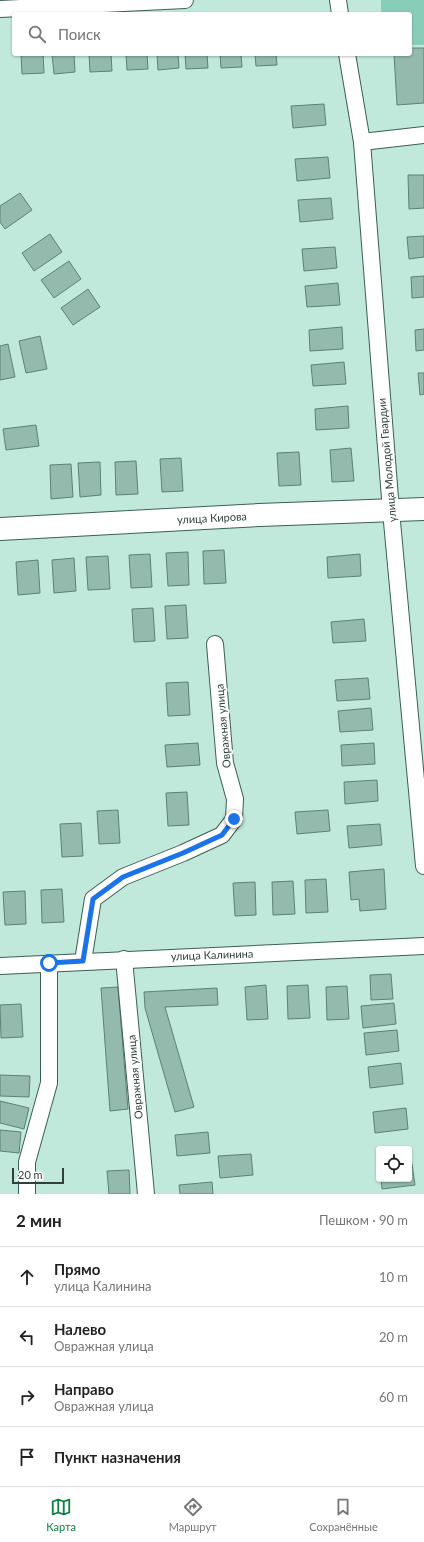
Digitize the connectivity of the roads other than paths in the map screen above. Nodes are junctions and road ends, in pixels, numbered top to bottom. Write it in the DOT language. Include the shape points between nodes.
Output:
graph roads {
  1 [pos="185,0"];
  2 [pos="338,0"];
  3 [pos="50,3"];
  4 [pos="0,9"];
  5 [pos="340,12"];
  6 [pos="347,56"];
  7 [pos="424,135"];
  8 [pos="362,142"];
  9 [pos="424,509"];
  10 [pos="391,511"];
  11 [pos="0,529"];
  12 [pos="214,644"];
  13 [pos="424,866"];
  14 [pos="424,946"];
  15 [pos="124,959"];
  16 [pos="83,961"];
  17 [pos="49,963"];
  18 [pos="0,966"];
  19 [pos="27,1194"];
  20 [pos="146,1194"];
  1 -- 3 [label="street"];
  2 -- 5 [label="street"];
  3 -- 4 [label="street"];
  6 -- 8 [label="street, улица Молодой Гвардии"];
  7 -- 8 [label="street"];
  8 -- 10 [label="street, улица Молодой Гвардии"];
  9 -- 10 [label="street, улица Кирова"];
  10 -- 11 [label="street, улица Кирова"];
  10 -- 13 [label="street, улица Молодой Гвардии"];
  12 -- 16 [label="street, Овражная улица" via="225,763 235,799 234,819 222,835 123,877 93,899"];
  14 -- 15 [label="street, улица Калинина"];
  15 -- 16 [label="street, улица Калинина"];
  15 -- 20 [label="street, Овражная улица"];
  16 -- 17 [label="street, улица Калинина"];
  17 -- 18 [label="street, улица Калинина"];
  17 -- 19 [label="street" via="49,1083 27,1162"];
}
